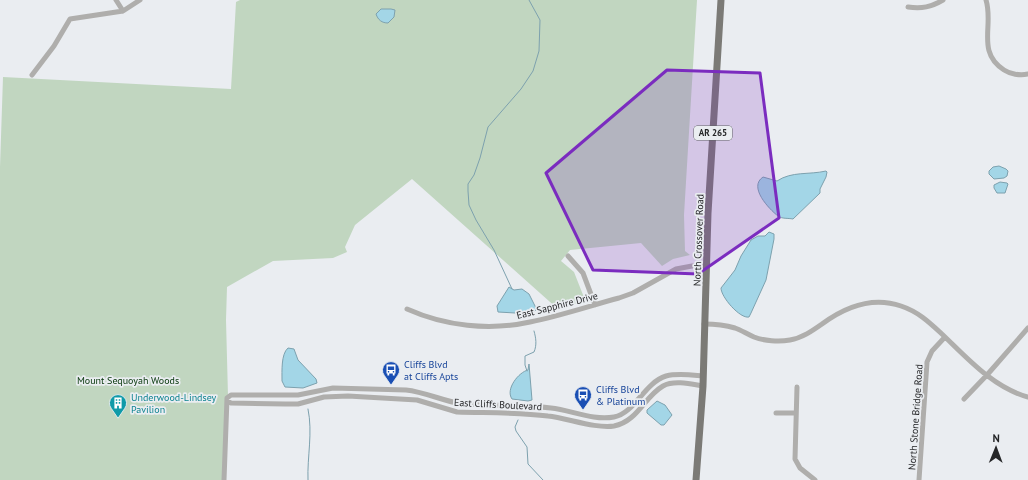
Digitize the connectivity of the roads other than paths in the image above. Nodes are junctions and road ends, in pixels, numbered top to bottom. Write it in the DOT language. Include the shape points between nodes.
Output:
graph roads {
  1 [pos="116,0"];
  2 [pos="140,0"];
  3 [pos="721,0"];
  4 [pos="943,0"];
  5 [pos="986,0"];
  6 [pos="908,7"];
  7 [pos="123,11"];
  8 [pos="1028,74"];
  9 [pos="32,75"];
  10 [pos="568,256"];
  11 [pos="706,266"];
  12 [pos="595,305"];
  13 [pos="407,309"];
  14 [pos="704,324"];
  15 [pos="1028,328"];
  16 [pos="945,337"];
  17 [pos="987,375"];
  18 [pos="703,376"];
  19 [pos="702,386"];
  20 [pos="798,387"];
  21 [pos="288,396"];
  22 [pos="1028,397"];
  23 [pos="964,399"];
  24 [pos="227,401"];
  25 [pos="288,404"];
  26 [pos="776,413"];
  27 [pos="796,413"];
  28 [pos="224,480"];
  29 [pos="696,480"];
  30 [pos="814,480"];
  31 [pos="919,480"];
  1 -- 7 [label="street"];
  2 -- 7 [label="street"];
  3 -- 11 [label="main road, North Crossover Road / AR 265"];
  4 -- 6 [label="street" via="920,9"];
  5 -- 8 [label="street" via="987,41 991,57 1007,72"];
  7 -- 9 [label="street" via="70,19"];
  10 -- 12 [label="street" via="583,273"];
  11 -- 12 [label="street, East Sapphire Drive" via="676,269 633,293"];
  11 -- 14 [label="main road, North Crossover Road / AR 265"];
  12 -- 13 [label="street, East Sapphire Drive" via="530,322 491,326 440,320"];
  14 -- 16 [label="street" via="735,328 762,340 790,340 808,334 837,313 861,304 891,303 922,316"];
  14 -- 18 [label="main road, North Crossover Road / AR 265"];
  15 -- 17 [label="street"];
  16 -- 17 [label="street"];
  16 -- 31 [label="street, North Stone Bridge Road" via="932,351 927,362"];
  17 -- 22 [label="street" via="997,384"];
  17 -- 23 [label="street"];
  18 -- 19 [label="main road, North Crossover Road / AR 265"];
  18 -- 21 [label="street, East Cliffs Boulevard" via="667,376 652,384 621,414 606,418 551,408 462,404 406,390 333,388"];
  19 -- 25 [label="street, East Cliffs Boulevard" via="664,386 631,418 608,427 547,416 457,412 406,399 334,396"];
  19 -- 29 [label="main road, North Crossover Road / AR 265"];
  20 -- 27 [label="street"];
  21 -- 24 [label="street, East Cliffs Boulevard" via="235,394 228,396"];
  21 -- 25 [label="street"];
  24 -- 25 [label="street, East Cliffs Boulevard"];
  24 -- 28 [label="street"];
  26 -- 27 [label="street"];
  27 -- 30 [label="street" via="795,459 800,468"];
}
